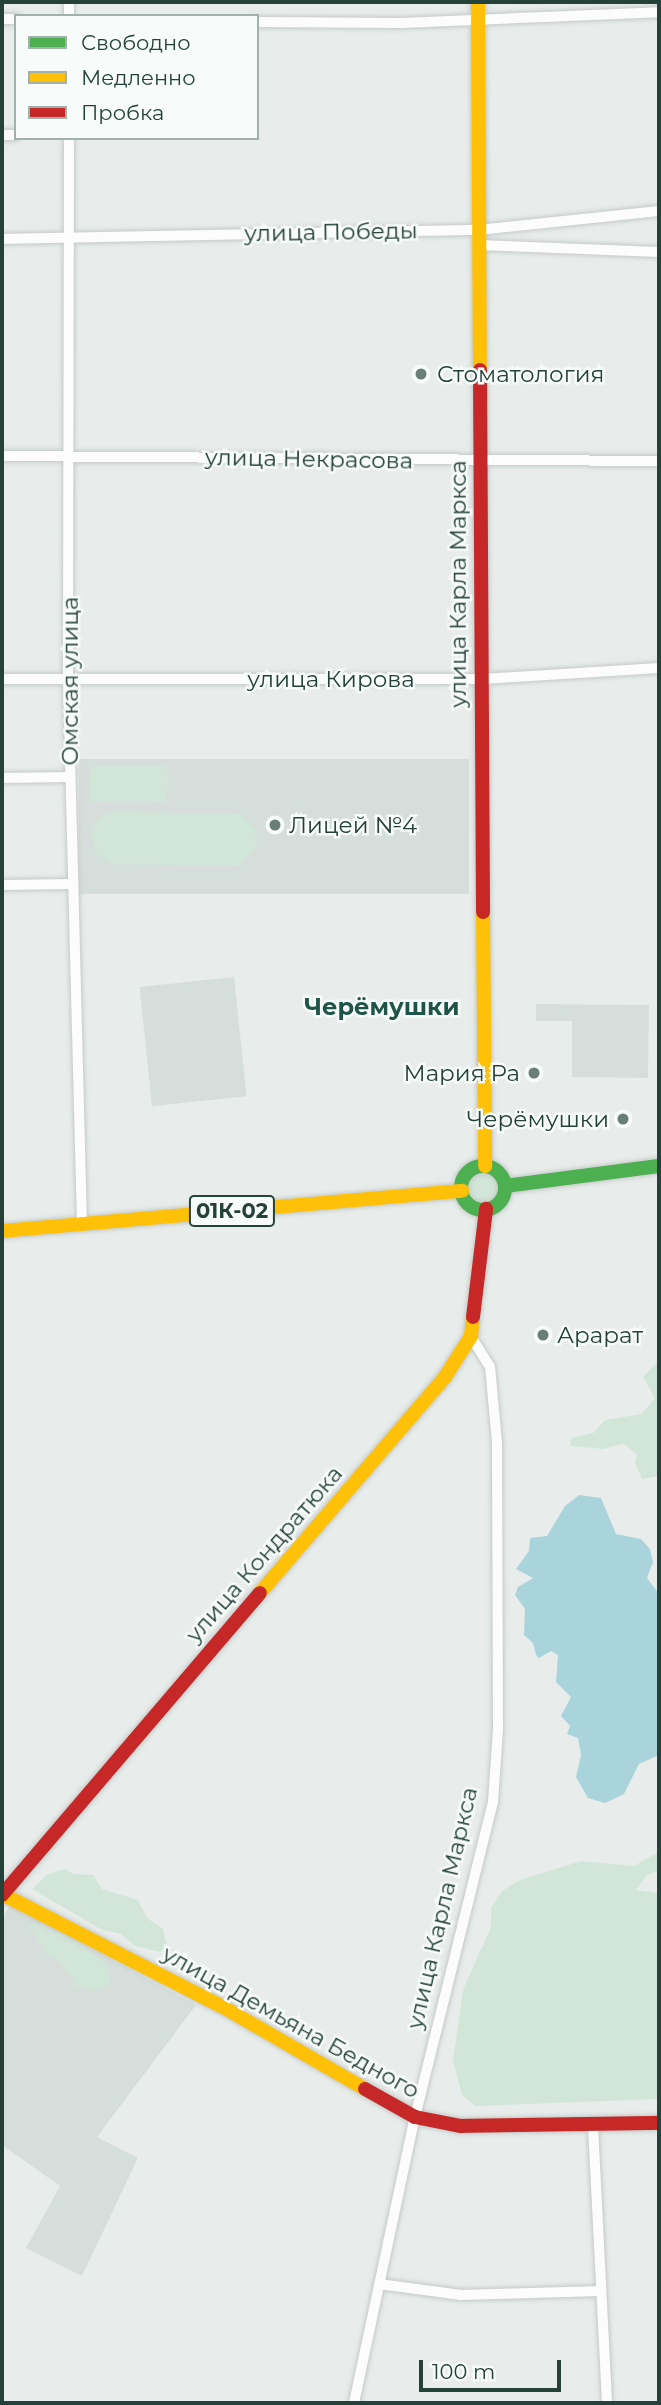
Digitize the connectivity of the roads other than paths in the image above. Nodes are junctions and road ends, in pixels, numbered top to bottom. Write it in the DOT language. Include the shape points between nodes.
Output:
graph roads {
  1 [pos="478,2"];
  2 [pos="659,12"];
  3 [pos="478,17"];
  4 [pos="259,22"];
  5 [pos="69,140"];
  6 [pos="659,211"];
  7 [pos="478,230"];
  8 [pos="70,237"];
  9 [pos="2,239"];
  10 [pos="479,245"];
  11 [pos="659,252"];
  12 [pos="2,456"];
  13 [pos="71,457"];
  14 [pos="480,461"];
  15 [pos="659,461"];
  16 [pos="659,668"];
  17 [pos="2,679"];
  18 [pos="68,679"];
  19 [pos="482,679"];
  20 [pos="70,776"];
  21 [pos="2,778"];
  22 [pos="72,884"];
  23 [pos="2,885"];
  24 [pos="485,1166"];
  25 [pos="659,1166"];
  26 [pos="505,1186"];
  27 [pos="462,1191"];
  28 [pos="486,1209"];
  29 [pos="82,1224"];
  30 [pos="2,1231"];
  31 [pos="471,1336"];
  32 [pos="2,1894"];
  33 [pos="415,2117"];
  34 [pos="659,2123"];
  35 [pos="593,2126"];
  36 [pos="379,2284"];
  37 [pos="601,2291"];
  38 [pos="354,2403"];
  39 [pos="607,2403"];
  1 -- 3 [label="street, улица Карла Маркса"];
  2 -- 3 [label="street"];
  3 -- 4 [label="street" via="401,23"];
  3 -- 7 [label="street, улица Карла Маркса"];
  5 -- 8 [label="street, Омская улица"];
  6 -- 7 [label="street, улица Победы"];
  7 -- 8 [label="street, улица Победы"];
  7 -- 10 [label="street, улица Карла Маркса"];
  8 -- 9 [label="street, улица Победы"];
  8 -- 13 [label="street, Омская улица"];
  10 -- 11 [label="street"];
  10 -- 14 [label="street, улица Карла Маркса"];
  12 -- 13 [label="street, улица Некрасова"];
  13 -- 14 [label="street, улица Некрасова"];
  13 -- 18 [label="street, Омская улица"];
  14 -- 15 [label="street, улица Некрасова"];
  14 -- 19 [label="street, улица Карла Маркса"];
  16 -- 19 [label="street, улица Кирова"];
  17 -- 18 [label="street, улица Кирова"];
  18 -- 19 [label="street, улица Кирова"];
  18 -- 20 [label="street, Омская улица"];
  19 -- 24 [label="street, улица Карла Маркса"];
  20 -- 21 [label="street"];
  20 -- 22 [label="street, Омская улица"];
  22 -- 23 [label="street"];
  22 -- 29 [label="street, Омская улица"];
  24 -- 26 [label="street" via="496,1170"];
  24 -- 27 [label="street" via="467,1173"];
  25 -- 26 [label="street"];
  26 -- 28 [label="street" via="498,1204"];
  27 -- 28 [label="street" via="473,1207"];
  27 -- 29 [label="street, 01К-02"];
  28 -- 31 [label="street, улица Кондратюка"];
  29 -- 30 [label="street, 01К-02"];
  31 -- 32 [label="street, улица Кондратюка" via="445,1377"];
  31 -- 33 [label="street, улица Карла Маркса" via="490,1367 497,1442 494,1802"];
  32 -- 33 [label="street, улица Демьяна Бедного" via="223,2007"];
  33 -- 35 [label="street, улица Демьяна Бедного" via="461,2126"];
  33 -- 36 [label="street, улица Карла Маркса"];
  34 -- 35 [label="street, улица Демьяна Бедного"];
  35 -- 37 [label="street"];
  36 -- 37 [label="street" via="460,2295"];
  36 -- 38 [label="street, улица Карла Маркса"];
  37 -- 39 [label="street"];
}
